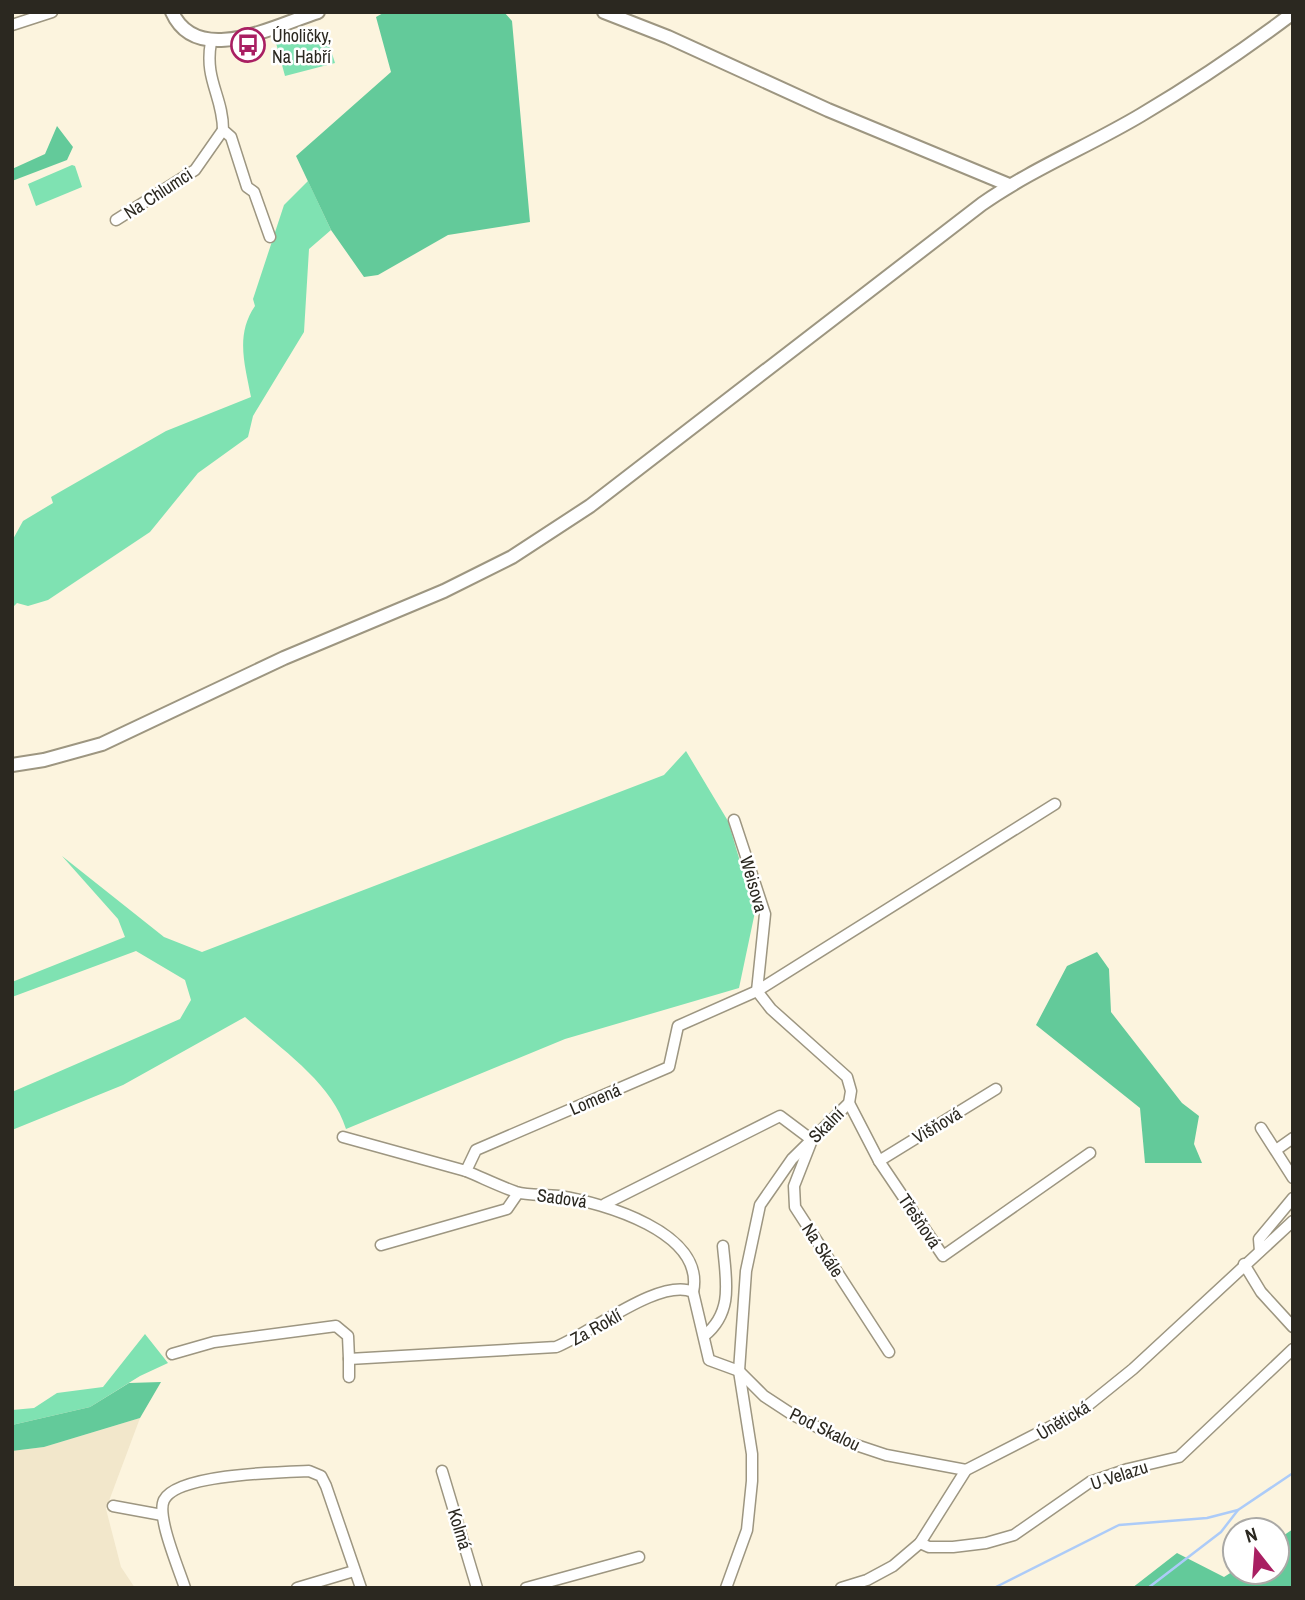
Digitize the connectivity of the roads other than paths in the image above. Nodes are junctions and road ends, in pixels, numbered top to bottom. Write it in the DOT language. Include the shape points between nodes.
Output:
graph roads {
  1 [pos="52,12"];
  2 [pos="172,12"];
  3 [pos="318,12"];
  4 [pos="604,12"];
  5 [pos="1293,13"];
  6 [pos="12,25"];
  7 [pos="211,41"];
  8 [pos="223,130"];
  9 [pos="1009,185"];
  10 [pos="116,220"];
  11 [pos="270,237"];
  12 [pos="12,765"];
  13 [pos="1055,804"];
  14 [pos="734,820"];
  15 [pos="757,991"];
  16 [pos="996,1089"];
  17 [pos="849,1103"];
  18 [pos="1261,1128"];
  19 [pos="343,1137"];
  20 [pos="1293,1138"];
  21 [pos="812,1140"];
  22 [pos="1276,1150"];
  23 [pos="1090,1153"];
  24 [pos="879,1161"];
  25 [pos="466,1171"];
  26 [pos="1293,1178"];
  27 [pos="518,1193"];
  28 [pos="1293,1198"];
  29 [pos="605,1204"];
  30 [pos="1293,1221"];
  31 [pos="381,1245"];
  32 [pos="723,1246"];
  33 [pos="1261,1251"];
  34 [pos="1244,1264"];
  35 [pos="693,1292"];
  36 [pos="1293,1327"];
  37 [pos="704,1336"];
  38 [pos="1293,1349"];
  39 [pos="889,1352"];
  40 [pos="172,1354"];
  41 [pos="349,1359"];
  42 [pos="739,1371"];
  43 [pos="349,1377"];
  44 [pos="965,1470"];
  45 [pos="442,1471"];
  46 [pos="113,1506"];
  47 [pos="162,1515"];
  48 [pos="920,1543"];
  49 [pos="639,1556"];
  50 [pos="354,1571"];
  51 [pos="185,1588"];
  52 [pos="297,1588"];
  53 [pos="361,1588"];
  54 [pos="477,1588"];
  55 [pos="526,1588"];
  56 [pos="726,1588"];
  57 [pos="841,1588"];
  1 -- 6 [label="street"];
  2 -- 7 [label="street" via="186,32"];
  3 -- 7 [label="street" via="231,40"];
  4 -- 9 [label="street"];
  5 -- 9 [label="street" via="1140,116"];
  7 -- 8 [label="street" via="210,82"];
  8 -- 10 [label="street, Na Chlumci" via="195,170"];
  8 -- 11 [label="street" via="231,138"];
  9 -- 12 [label="street" via="590,506 512,557 102,744"];
  13 -- 15 [label="street"];
  14 -- 15 [label="street, Weisova" via="765,914"];
  15 -- 17 [label="street, Skalní" via="847,1077"];
  15 -- 25 [label="street, Lomená" via="678,1027 669,1067 476,1150"];
  16 -- 24 [label="street, Višňová"];
  17 -- 21 [label="street, Skalní"];
  17 -- 24 [label="street, Třešňová"];
  18 -- 22 [label="street"];
  19 -- 25 [label="street"];
  20 -- 22 [label="street"];
  21 -- 29 [label="street, Sadová" via="780,1116"];
  21 -- 39 [label="street, Na Skále" via="794,1185 795,1206"];
  21 -- 42 [label="street, Skalní" via="792,1159 760,1205 746,1271"];
  22 -- 26 [label="street"];
  23 -- 24 [label="street, Třešňová" via="943,1256"];
  25 -- 27 [label="street"];
  27 -- 29 [label="street, Sadová"];
  27 -- 31 [label="street, Sadová" via="507,1209"];
  28 -- 33 [label="street" via="1259,1239"];
  29 -- 35 [label="street" via="653,1227 687,1254 696,1278"];
  30 -- 33 [label="street, Únětická"];
  32 -- 37 [label="street" via="724,1311"];
  33 -- 34 [label="street, Únětická"];
  34 -- 36 [label="street" via="1261,1292"];
  34 -- 44 [label="street, Únětická" via="1133,1369 1081,1411"];
  35 -- 37 [label="street"];
  35 -- 41 [label="street, Za Roklí" via="681,1286 657,1292 580,1338 556,1347"];
  37 -- 42 [label="street" via="709,1360"];
  38 -- 48 [label="street, U Velazu" via="1179,1457 1090,1482 1014,1535 953,1547"];
  40 -- 41 [label="street" via="214,1342 336,1325 348,1336"];
  41 -- 43 [label="street"];
  42 -- 44 [label="street, Pod Skalou" via="764,1396 846,1442"];
  42 -- 56 [label="street, Skalní" via="752,1482 747,1530"];
  44 -- 48 [label="street"];
  45 -- 54 [label="street, Kolmá"];
  46 -- 47 [label="street"];
  47 -- 50 [label="street" via="164,1500 172,1491 234,1474 309,1471 321,1476 327,1486"];
  47 -- 51 [label="street"];
  48 -- 57 [label="street" via="893,1566"];
  49 -- 55 [label="street"];
  50 -- 52 [label="street"];
  50 -- 53 [label="street"];
}
